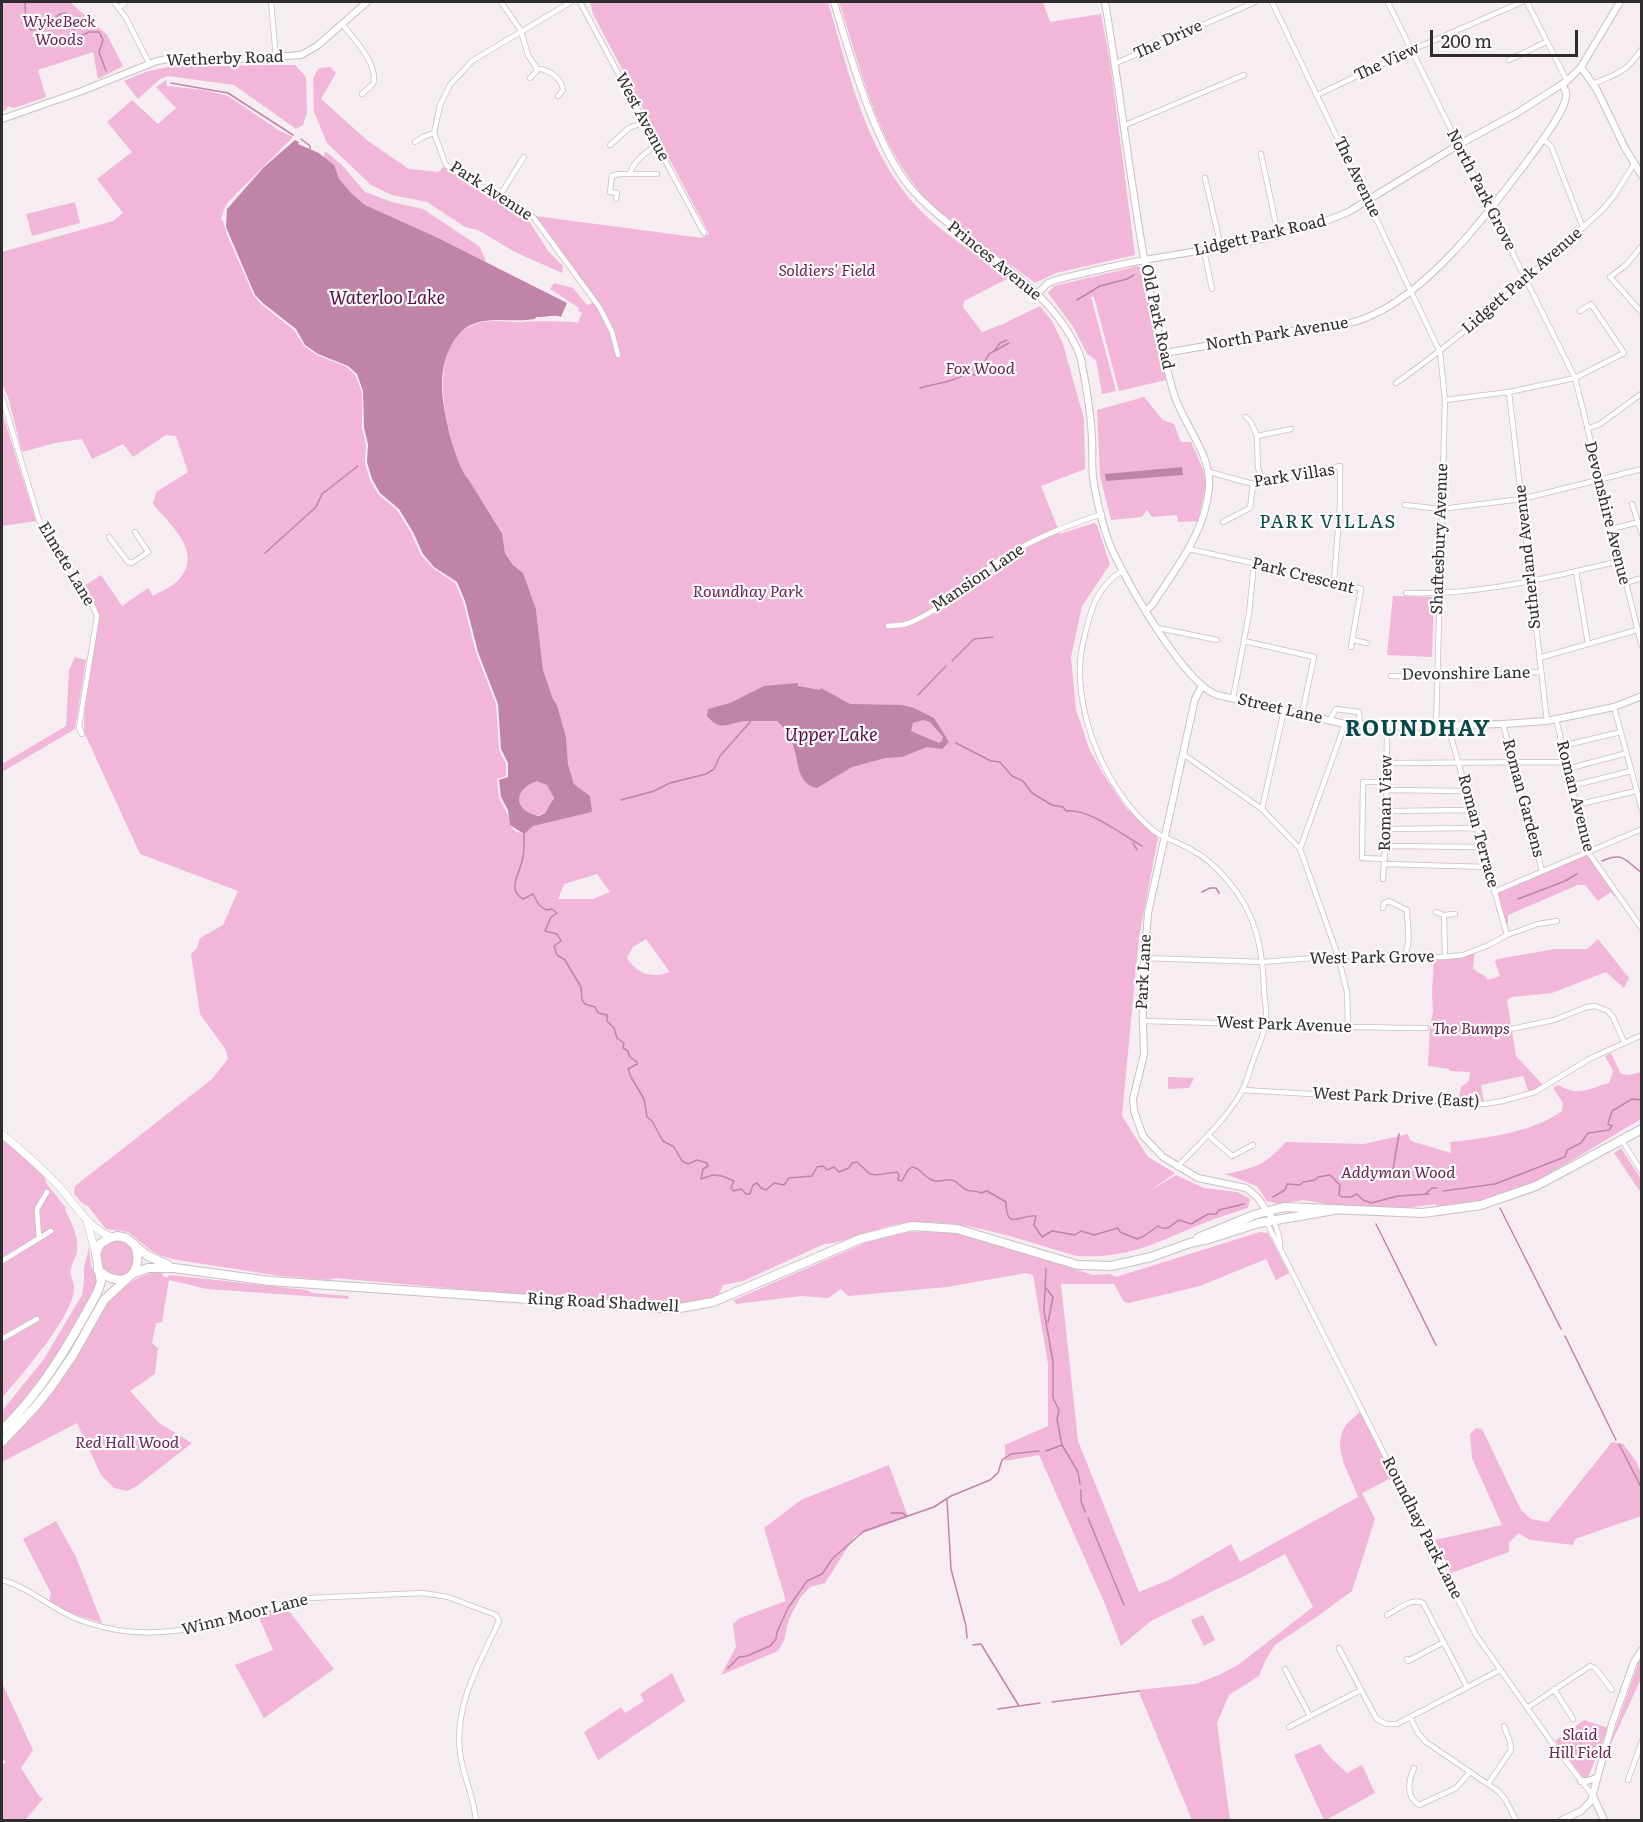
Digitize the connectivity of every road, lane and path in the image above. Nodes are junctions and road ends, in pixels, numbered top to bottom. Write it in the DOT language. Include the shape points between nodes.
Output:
graph roads {
  1 [pos="114,2"];
  2 [pos="126,2"];
  3 [pos="271,2"];
  4 [pos="368,2"];
  5 [pos="501,2"];
  6 [pos="571,2"];
  7 [pos="580,2"];
  8 [pos="834,2"];
  9 [pos="1106,2"];
  10 [pos="1255,2"];
  11 [pos="1272,2"];
  12 [pos="1389,2"];
  13 [pos="1524,2"];
  14 [pos="1620,2"];
  15 [pos="119,8"];
  16 [pos="343,25"];
  17 [pos="521,31"];
  18 [pos="1546,42"];
  19 [pos="1641,49"];
  20 [pos="1412,50"];
  21 [pos="276,58"];
  22 [pos="1509,60"];
  23 [pos="149,63"];
  24 [pos="1114,64"];
  25 [pos="1581,67"];
  26 [pos="537,69"];
  27 [pos="1244,75"];
  28 [pos="530,78"];
  29 [pos="1565,82"];
  30 [pos="1593,84"];
  31 [pos="362,94"];
  32 [pos="1317,95"];
  33 [pos="558,96"];
  34 [pos="2,119"];
  35 [pos="644,122"];
  36 [pos="1124,126"];
  37 [pos="434,134"];
  38 [pos="1543,139"];
  39 [pos="415,142"];
  40 [pos="610,145"];
  41 [pos="656,145"];
  42 [pos="1458,145"];
  43 [pos="1261,154"];
  44 [pos="524,157"];
  45 [pos="1634,164"];
  46 [pos="630,174"];
  47 [pos="657,174"];
  48 [pos="1641,176"];
  49 [pos="1205,178"];
  50 [pos="500,195"];
  51 [pos="616,199"];
  52 [pos="1369,201"];
  53 [pos="1491,209"];
  54 [pos="1583,228"];
  55 [pos="704,232"];
  56 [pos="1278,234"];
  57 [pos="1641,246"];
  58 [pos="1221,247"];
  59 [pos="1204,250"];
  60 [pos="1144,260"];
  61 [pos="1526,280"];
  62 [pos="1212,289"];
  63 [pos="1412,290"];
  64 [pos="1036,294"];
  65 [pos="1580,311"];
  66 [pos="1641,313"];
  67 [pos="1440,352"];
  68 [pos="1165,353"];
  69 [pos="618,355"];
  70 [pos="1575,378"];
  71 [pos="1396,383"];
  72 [pos="1509,392"];
  73 [pos="1641,394"];
  74 [pos="2,397"];
  75 [pos="1445,400"];
  76 [pos="1246,417"];
  77 [pos="1291,429"];
  78 [pos="1587,429"];
  79 [pos="1257,436"];
  80 [pos="1641,469"];
  81 [pos="1209,472"];
  82 [pos="1600,481"];
  83 [pos="1263,482"];
  84 [pos="1253,484"];
  85 [pos="1522,499"];
  86 [pos="1632,504"];
  87 [pos="1405,505"];
  88 [pos="1442,508"];
  89 [pos="1102,514"];
  90 [pos="1223,522"];
  91 [pos="1639,522"];
  92 [pos="1611,529"];
  93 [pos="135,532"];
  94 [pos="1641,534"];
  95 [pos="109,537"];
  96 [pos="1189,549"];
  97 [pos="1620,561"];
  98 [pos="1254,563"];
  99 [pos="1123,570"];
  100 [pos="1576,571"];
  101 [pos="1641,578"];
  102 [pos="1334,581"];
  103 [pos="1530,582"];
  104 [pos="1625,584"];
  105 [pos="1406,593"];
  106 [pos="1439,593"];
  107 [pos="1147,610"];
  108 [pos="888,626"];
  109 [pos="1158,628"];
  110 [pos="1637,630"];
  111 [pos="1217,640"];
  112 [pos="1352,640"];
  113 [pos="1244,641"];
  114 [pos="1366,644"];
  115 [pos="1588,644"];
  116 [pos="1351,647"];
  117 [pos="1641,647"];
  118 [pos="1539,658"];
  119 [pos="1540,672"];
  120 [pos="1391,676"];
  121 [pos="1436,677"];
  122 [pos="1202,686"];
  123 [pos="1641,696"];
  124 [pos="1233,698"];
  125 [pos="1614,707"];
  126 [pos="1284,710"];
  127 [pos="1302,714"];
  128 [pos="1556,719"];
  129 [pos="1329,721"];
  130 [pos="1547,721"];
  131 [pos="1344,724"];
  132 [pos="1503,724"];
  133 [pos="1360,726"];
  134 [pos="1448,726"];
  135 [pos="1387,727"];
  136 [pos="1436,727"];
  137 [pos="1621,732"];
  138 [pos="82,734"];
  139 [pos="1562,746"];
  140 [pos="1627,753"];
  141 [pos="1183,754"];
  142 [pos="1565,762"];
  143 [pos="1387,763"];
  144 [pos="1513,763"];
  145 [pos="1460,764"];
  146 [pos="1567,769"];
  147 [pos="1631,771"];
  148 [pos="1387,782"];
  149 [pos="1571,786"];
  150 [pos="1387,790"];
  151 [pos="1466,791"];
  152 [pos="1636,791"];
  153 [pos="1576,805"];
  154 [pos="1262,809"];
  155 [pos="1472,810"];
  156 [pos="1641,810"];
  157 [pos="1387,811"];
  158 [pos="1476,828"];
  159 [pos="1386,829"];
  160 [pos="1641,829"];
  161 [pos="1164,837"];
  162 [pos="1386,846"];
  163 [pos="1481,847"];
  164 [pos="1300,849"];
  165 [pos="1588,852"];
  166 [pos="1385,861"];
  167 [pos="1488,867"];
  168 [pos="1542,872"];
  169 [pos="1383,879"];
  170 [pos="1494,892"];
  171 [pos="1383,908"];
  172 [pos="1436,912"];
  173 [pos="1455,914"];
  174 [pos="1444,915"];
  175 [pos="1557,921"];
  176 [pos="1641,929"];
  177 [pos="1507,935"];
  178 [pos="1338,956"];
  179 [pos="1404,957"];
  180 [pos="1445,957"];
  181 [pos="1144,958"];
  182 [pos="1263,962"];
  183 [pos="1142,1021"];
  184 [pos="1266,1023"];
  185 [pos="1348,1028"];
  186 [pos="1426,1028"];
  187 [pos="1511,1029"];
  188 [pos="1641,1035"];
  189 [pos="1624,1042"];
  190 [pos="1243,1090"];
  191 [pos="1641,1129"];
  192 [pos="2,1134"];
  193 [pos="1208,1135"];
  194 [pos="1621,1139"];
  195 [pos="1253,1144"];
  196 [pos="1177,1167"];
  197 [pos="1641,1172"];
  198 [pos="47,1192"];
  199 [pos="1268,1216"];
  200 [pos="86,1218"];
  201 [pos="51,1231"];
  202 [pos="112,1237"];
  203 [pos="39,1238"];
  204 [pos="133,1243"];
  205 [pos="96,1254"];
  206 [pos="2,1261"];
  207 [pos="174,1268"];
  208 [pos="98,1269"];
  209 [pos="131,1275"];
  210 [pos="37,1319"];
  211 [pos="2,1339"];
  212 [pos="2,1430"];
  213 [pos="2,1442"];
  214 [pos="2,1580"];
  215 [pos="1387,1616"];
  216 [pos="1444,1642"];
  217 [pos="1340,1648"];
  218 [pos="1641,1650"];
  219 [pos="1407,1659"];
  220 [pos="1286,1669"];
  221 [pos="1500,1670"];
  222 [pos="1467,1687"];
  223 [pos="1554,1689"];
  224 [pos="1361,1690"];
  225 [pos="1612,1690"];
  226 [pos="1527,1708"];
  227 [pos="1310,1716"];
  228 [pos="1410,1717"];
  229 [pos="1573,1719"];
  230 [pos="1503,1726"];
  231 [pos="1289,1728"];
  232 [pos="1641,1742"];
  233 [pos="1639,1759"];
  234 [pos="1414,1768"];
  235 [pos="1470,1772"];
  236 [pos="1596,1778"];
  237 [pos="1628,1780"];
  238 [pos="1581,1781"];
  239 [pos="1488,1784"];
  240 [pos="1593,1796"];
  241 [pos="476,1821"];
  242 [pos="1516,1821"];
  243 [pos="1562,1821"];
  244 [pos="1604,1821"];
  1 -- 15 [label="street"];
  2 -- 15 [label="street"];
  3 -- 21 [label="street"];
  4 -- 16 [label="street, Wetherby Road"];
  5 -- 17 [label="street"];
  6 -- 17 [label="street"];
  7 -- 35 [label="street, West Avenue"];
  8 -- 64 [label="street, Princes Avenue" via="862,90 894,164 913,191 938,215"];
  9 -- 24 [label="street, Old Park Road"];
  10 -- 24 [label="street, The Drive"];
  11 -- 32 [label="street, The Avenue"];
  12 -- 20 [label="street, North Park Grove"];
  13 -- 18 [label="street"];
  13 -- 20 [label="street, The View"];
  14 -- 25 [label="street"];
  15 -- 23 [label="street"];
  16 -- 21 [label="street, Wetherby Road" via="310,52"];
  16 -- 31 [label="street" via="364,50 373,73 373,84"];
  17 -- 26 [label="street"];
  17 -- 37 [label="street" via="472,61 450,85 440,105"];
  18 -- 22 [label="street"];
  18 -- 29 [label="street"];
  19 -- 30 [label="street" via="1630,66"];
  20 -- 32 [label="street, The View"];
  20 -- 42 [label="street, North Park Grove"];
  21 -- 23 [label="street, Wetherby Road" via="174,58"];
  23 -- 34 [label="street, Wetherby Road"];
  24 -- 36 [label="street, Old Park Road"];
  25 -- 29 [label="street"];
  25 -- 30 [label="street"];
  26 -- 28 [label="street"];
  26 -- 33 [label="street" via="549,70 561,81 563,90"];
  27 -- 36 [label="street"];
  29 -- 38 [label="street, North Park Avenue" via="1564,103"];
  29 -- 42 [label="street, Lidgett Park Road"];
  30 -- 45 [label="street"];
  32 -- 52 [label="street, The Avenue"];
  35 -- 40 [label="street" via="629,128"];
  35 -- 41 [label="street, West Avenue"];
  36 -- 60 [label="street, Old Park Road"];
  37 -- 39 [label="street"];
  37 -- 50 [label="street, Park Avenue" via="446,165"];
  38 -- 53 [label="street, North Park Avenue"];
  38 -- 54 [label="street" via="1551,146"];
  41 -- 46 [label="street" via="641,156"];
  41 -- 55 [label="street, West Avenue"];
  42 -- 52 [label="street, Lidgett Park Road"];
  42 -- 53 [label="street, North Park Grove"];
  43 -- 56 [label="street"];
  44 -- 50 [label="street"];
  45 -- 48 [label="street"];
  45 -- 54 [label="street, Lidgett Park Avenue" via="1614,196"];
  46 -- 47 [label="street"];
  46 -- 51 [label="street" via="612,176 610,192 617,193"];
  49 -- 58 [label="street"];
  50 -- 69 [label="street, Park Avenue" via="534,218 564,256 607,321"];
  52 -- 56 [label="street, Lidgett Park Road" via="1333,220"];
  52 -- 63 [label="street, The Avenue"];
  53 -- 61 [label="street, North Park Grove"];
  53 -- 63 [label="street, North Park Avenue"];
  54 -- 61 [label="street, Lidgett Park Avenue"];
  56 -- 58 [label="street, Lidgett Park Road"];
  57 -- 66 [label="street" via="1626,265 1610,276"];
  58 -- 59 [label="street, Lidgett Park Road"];
  59 -- 60 [label="street, Lidgett Park Road"];
  59 -- 62 [label="street"];
  60 -- 64 [label="street, Lidgett Park Road" via="1056,280"];
  60 -- 68 [label="street, Old Park Road"];
  61 -- 67 [label="street, Lidgett Park Avenue"];
  61 -- 70 [label="street, North Park Grove"];
  63 -- 67 [label="street, The Avenue"];
  63 -- 68 [label="street, North Park Avenue" via="1374,314 1335,327"];
  64 -- 89 [label="street, Princes Avenue" via="1061,322 1079,353 1090,405 1094,482"];
  65 -- 70 [label="street" via="1591,304 1624,352"];
  67 -- 71 [label="street, Lidgett Park Avenue"];
  67 -- 75 [label="street, Shaftesbury Avenue"];
  68 -- 81 [label="street, Old Park Road" via="1175,399"];
  70 -- 72 [label="street"];
  70 -- 78 [label="street, Devonshire Avenue"];
  72 -- 75 [label="street"];
  72 -- 85 [label="street, Sutherland Avenue"];
  73 -- 78 [label="street"];
  74 -- 138 [label="street, Elmete Lane" via="39,520 97,616 79,727"];
  75 -- 88 [label="street, Shaftesbury Avenue"];
  76 -- 79 [label="street"];
  77 -- 79 [label="street"];
  78 -- 82 [label="street, Devonshire Avenue"];
  79 -- 83 [label="street" via="1258,468"];
  80 -- 82 [label="street"];
  81 -- 84 [label="street, Park Villas"];
  81 -- 96 [label="street, Old Park Road" via="1206,507"];
  82 -- 85 [label="street"];
  82 -- 92 [label="street, Devonshire Avenue"];
  83 -- 84 [label="street, Park Villas"];
  83 -- 102 [label="street, Park Villas" via="1340,466 1341,505"];
  84 -- 90 [label="street" via="1250,508"];
  85 -- 88 [label="street"];
  85 -- 103 [label="street, Sutherland Avenue"];
  86 -- 91 [label="street"];
  87 -- 88 [label="street"];
  88 -- 106 [label="street, Shaftesbury Avenue"];
  89 -- 99 [label="street, Princes Avenue" via="1113,552"];
  89 -- 108 [label="street, Mansion Lane" via="1038,538 918,617"];
  91 -- 92 [label="street"];
  91 -- 94 [label="street"];
  92 -- 97 [label="street, Devonshire Avenue"];
  93 -- 95 [label="street" via="148,552 132,563"];
  96 -- 98 [label="street, Park Crescent"];
  96 -- 107 [label="street, Old Park Road"];
  97 -- 100 [label="street"];
  97 -- 104 [label="street, Devonshire Avenue"];
  98 -- 102 [label="street, Park Crescent"];
  98 -- 113 [label="street"];
  99 -- 107 [label="street, Street Lane"];
  99 -- 161 [label="street" via="1102,588 1087,622 1080,657 1083,712 1112,779 1134,811"];
  100 -- 103 [label="street"];
  100 -- 115 [label="street"];
  101 -- 104 [label="street"];
  102 -- 112 [label="street, Park Crescent" via="1361,589"];
  103 -- 106 [label="street"];
  103 -- 118 [label="street, Sutherland Avenue"];
  104 -- 110 [label="street, Devonshire Avenue"];
  105 -- 106 [label="street"];
  106 -- 121 [label="street, Shaftesbury Avenue"];
  107 -- 109 [label="street, Street Lane"];
  109 -- 111 [label="street"];
  109 -- 122 [label="street, Street Lane"];
  110 -- 115 [label="street, Devonshire Lane"];
  110 -- 117 [label="street, Devonshire Avenue"];
  112 -- 114 [label="street"];
  112 -- 116 [label="street, Park Crescent"];
  113 -- 124 [label="street"];
  113 -- 127 [label="street" via="1314,657"];
  115 -- 118 [label="street, Devonshire Lane"];
  118 -- 119 [label="street, Sutherland Avenue"];
  119 -- 121 [label="street, Devonshire Lane"];
  119 -- 130 [label="street, Sutherland Avenue"];
  120 -- 121 [label="street, Devonshire Lane"];
  121 -- 136 [label="street, Shaftesbury Avenue"];
  122 -- 124 [label="street, Street Lane" via="1209,692"];
  122 -- 141 [label="street, Park Lane" via="1194,699"];
  123 -- 125 [label="street, Street Lane"];
  124 -- 126 [label="street, Street Lane"];
  125 -- 128 [label="street, Street Lane"];
  125 -- 137 [label="street"];
  126 -- 127 [label="street, Street Lane"];
  126 -- 154 [label="street"];
  127 -- 129 [label="street, Street Lane"];
  128 -- 130 [label="street, Street Lane"];
  128 -- 139 [label="street, Roman Avenue"];
  129 -- 131 [label="street, Street Lane"];
  129 -- 133 [label="street" via="1336,710 1359,712"];
  130 -- 132 [label="street, Street Lane"];
  131 -- 133 [label="street, Street Lane"];
  131 -- 164 [label="street"];
  132 -- 134 [label="street, Street Lane"];
  132 -- 144 [label="street, Roman Gardens"];
  133 -- 135 [label="street, Street Lane"];
  134 -- 136 [label="street, Street Lane"];
  134 -- 145 [label="street, Roman Terrace"];
  135 -- 136 [label="street, Street Lane"];
  135 -- 143 [label="street, Roman View"];
  137 -- 139 [label="street"];
  137 -- 140 [label="street"];
  139 -- 142 [label="street, Roman Avenue"];
  140 -- 146 [label="street"];
  140 -- 147 [label="street"];
  141 -- 154 [label="street"];
  141 -- 161 [label="street, Park Lane"];
  142 -- 144 [label="street"];
  142 -- 146 [label="street, Roman Avenue"];
  143 -- 145 [label="street"];
  143 -- 148 [label="street, Roman View"];
  144 -- 145 [label="street"];
  144 -- 168 [label="street, Roman Gardens"];
  145 -- 151 [label="street, Roman Terrace"];
  146 -- 149 [label="street, Roman Avenue"];
  147 -- 149 [label="street"];
  147 -- 152 [label="street"];
  148 -- 150 [label="street, Roman View"];
  148 -- 166 [label="street" via="1363,782 1362,858"];
  149 -- 153 [label="street, Roman Avenue"];
  150 -- 151 [label="street"];
  150 -- 157 [label="street, Roman View"];
  151 -- 155 [label="street, Roman Terrace"];
  152 -- 153 [label="street"];
  152 -- 156 [label="street"];
  153 -- 165 [label="street, Roman Avenue"];
  154 -- 164 [label="street"];
  155 -- 157 [label="street"];
  155 -- 158 [label="street, Roman Terrace"];
  157 -- 159 [label="street, Roman View"];
  158 -- 159 [label="street"];
  158 -- 163 [label="street, Roman Terrace"];
  159 -- 162 [label="street, Roman View"];
  160 -- 165 [label="street"];
  161 -- 181 [label="street, Park Lane" via="1148,914"];
  161 -- 182 [label="street" via="1204,858 1240,895 1260,942"];
  162 -- 163 [label="street"];
  162 -- 166 [label="street, Roman View"];
  163 -- 167 [label="street, Roman Terrace"];
  164 -- 178 [label="street"];
  165 -- 168 [label="street"];
  165 -- 176 [label="street, Roman Avenue"];
  166 -- 167 [label="street"];
  166 -- 169 [label="street, Roman View"];
  167 -- 170 [label="street, Roman Terrace"];
  168 -- 170 [label="street"];
  170 -- 177 [label="street, Roman Terrace"];
  171 -- 179 [label="street" via="1383,900 1407,910 1410,938"];
  172 -- 174 [label="street"];
  173 -- 174 [label="street"];
  174 -- 180 [label="street"];
  175 -- 177 [label="street, West Park Grove"];
  177 -- 180 [label="street, West Park Grove" via="1475,951"];
  178 -- 179 [label="street, West Park Grove"];
  178 -- 182 [label="street, West Park Grove"];
  178 -- 185 [label="street" via="1347,992"];
  179 -- 180 [label="street, West Park Grove"];
  181 -- 182 [label="street, West Park Grove"];
  181 -- 183 [label="street, Park Lane"];
  182 -- 184 [label="street"];
  183 -- 184 [label="street, West Park Avenue"];
  183 -- 196 [label="street, Park Lane" via="1144,1054 1133,1099 1136,1118 1150,1145"];
  184 -- 185 [label="street, West Park Avenue"];
  184 -- 190 [label="street"];
  185 -- 186 [label="street, West Park Avenue"];
  187 -- 189 [label="street" via="1594,1006 1613,1017"];
  188 -- 189 [label="street, West Park Drive (East)"];
  189 -- 190 [label="street, West Park Drive (East)" via="1535,1092 1484,1104"];
  190 -- 193 [label="street"];
  191 -- 194 [label="highway, Ring Road Shadwell"];
  192 -- 200 [label="main road" via="55,1181"];
  193 -- 195 [label="street" via="1232,1156"];
  193 -- 196 [label="street"];
  194 -- 197 [label="street"];
  194 -- 199 [label="highway, Ring Road Shadwell" via="1536,1186 1481,1205 1423,1213 1334,1210"];
  196 -- 199 [label="street, Park Lane" via="1198,1178 1251,1191"];
  198 -- 203 [label="street" via="37,1209"];
  199 -- 207 [label="highway, Ring Road Shadwell" via="1210,1232 1137,1261 1093,1266 1059,1260 977,1233 912,1226 861,1239 713,1302 674,1309 270,1281"];
  199 -- 221 [label="street, Roundhay Park Lane" via="1476,1635"];
  200 -- 202 [label="main road"];
  200 -- 205 [label="main road"];
  201 -- 203 [label="street"];
  202 -- 204 [label="highway"];
  202 -- 205 [label="highway" via="100,1244"];
  203 -- 206 [label="street"];
  204 -- 207 [label="highway, Ring Road Shadwell" via="148,1256"];
  204 -- 209 [label="highway" via="138,1259"];
  205 -- 208 [label="highway"];
  207 -- 209 [label="highway, Ring Road Shadwell" via="148,1268"];
  208 -- 209 [label="highway" via="111,1278"];
  208 -- 212 [label="highway" via="100,1287 67,1348 41,1386"];
  209 -- 213 [label="highway" via="104,1300 51,1388"];
  210 -- 211 [label="street"];
  214 -- 241 [label="street, Winn Moor Lane" via="77,1619 119,1630 158,1633 180,1632 308,1598 438,1594 496,1615 499,1622 476,1665 462,1710 460,1753"];
  215 -- 216 [label="street" via="1413,1601 1421,1601"];
  216 -- 219 [label="street"];
  216 -- 222 [label="street"];
  217 -- 224 [label="street"];
  218 -- 236 [label="street"];
  220 -- 227 [label="street"];
  221 -- 222 [label="street"];
  221 -- 226 [label="street, Roundhay Park Lane"];
  222 -- 228 [label="street"];
  223 -- 225 [label="street" via="1590,1666"];
  223 -- 226 [label="street"];
  223 -- 229 [label="street"];
  224 -- 227 [label="street"];
  224 -- 228 [label="street" via="1380,1722 1391,1725"];
  226 -- 238 [label="street, Roundhay Park Lane"];
  227 -- 231 [label="street"];
  228 -- 235 [label="street" via="1422,1738"];
  230 -- 239 [label="street" via="1511,1749"];
  232 -- 233 [label="street"];
  233 -- 237 [label="street"];
  234 -- 235 [label="street" via="1408,1790 1419,1805 1456,1788"];
  235 -- 239 [label="street"];
  236 -- 238 [label="street"];
  236 -- 240 [label="street"];
  238 -- 240 [label="street, Roundhay Park Lane"];
  239 -- 242 [label="street" via="1502,1795"];
  240 -- 243 [label="street" via="1588,1805"];
  240 -- 244 [label="street"];
}
